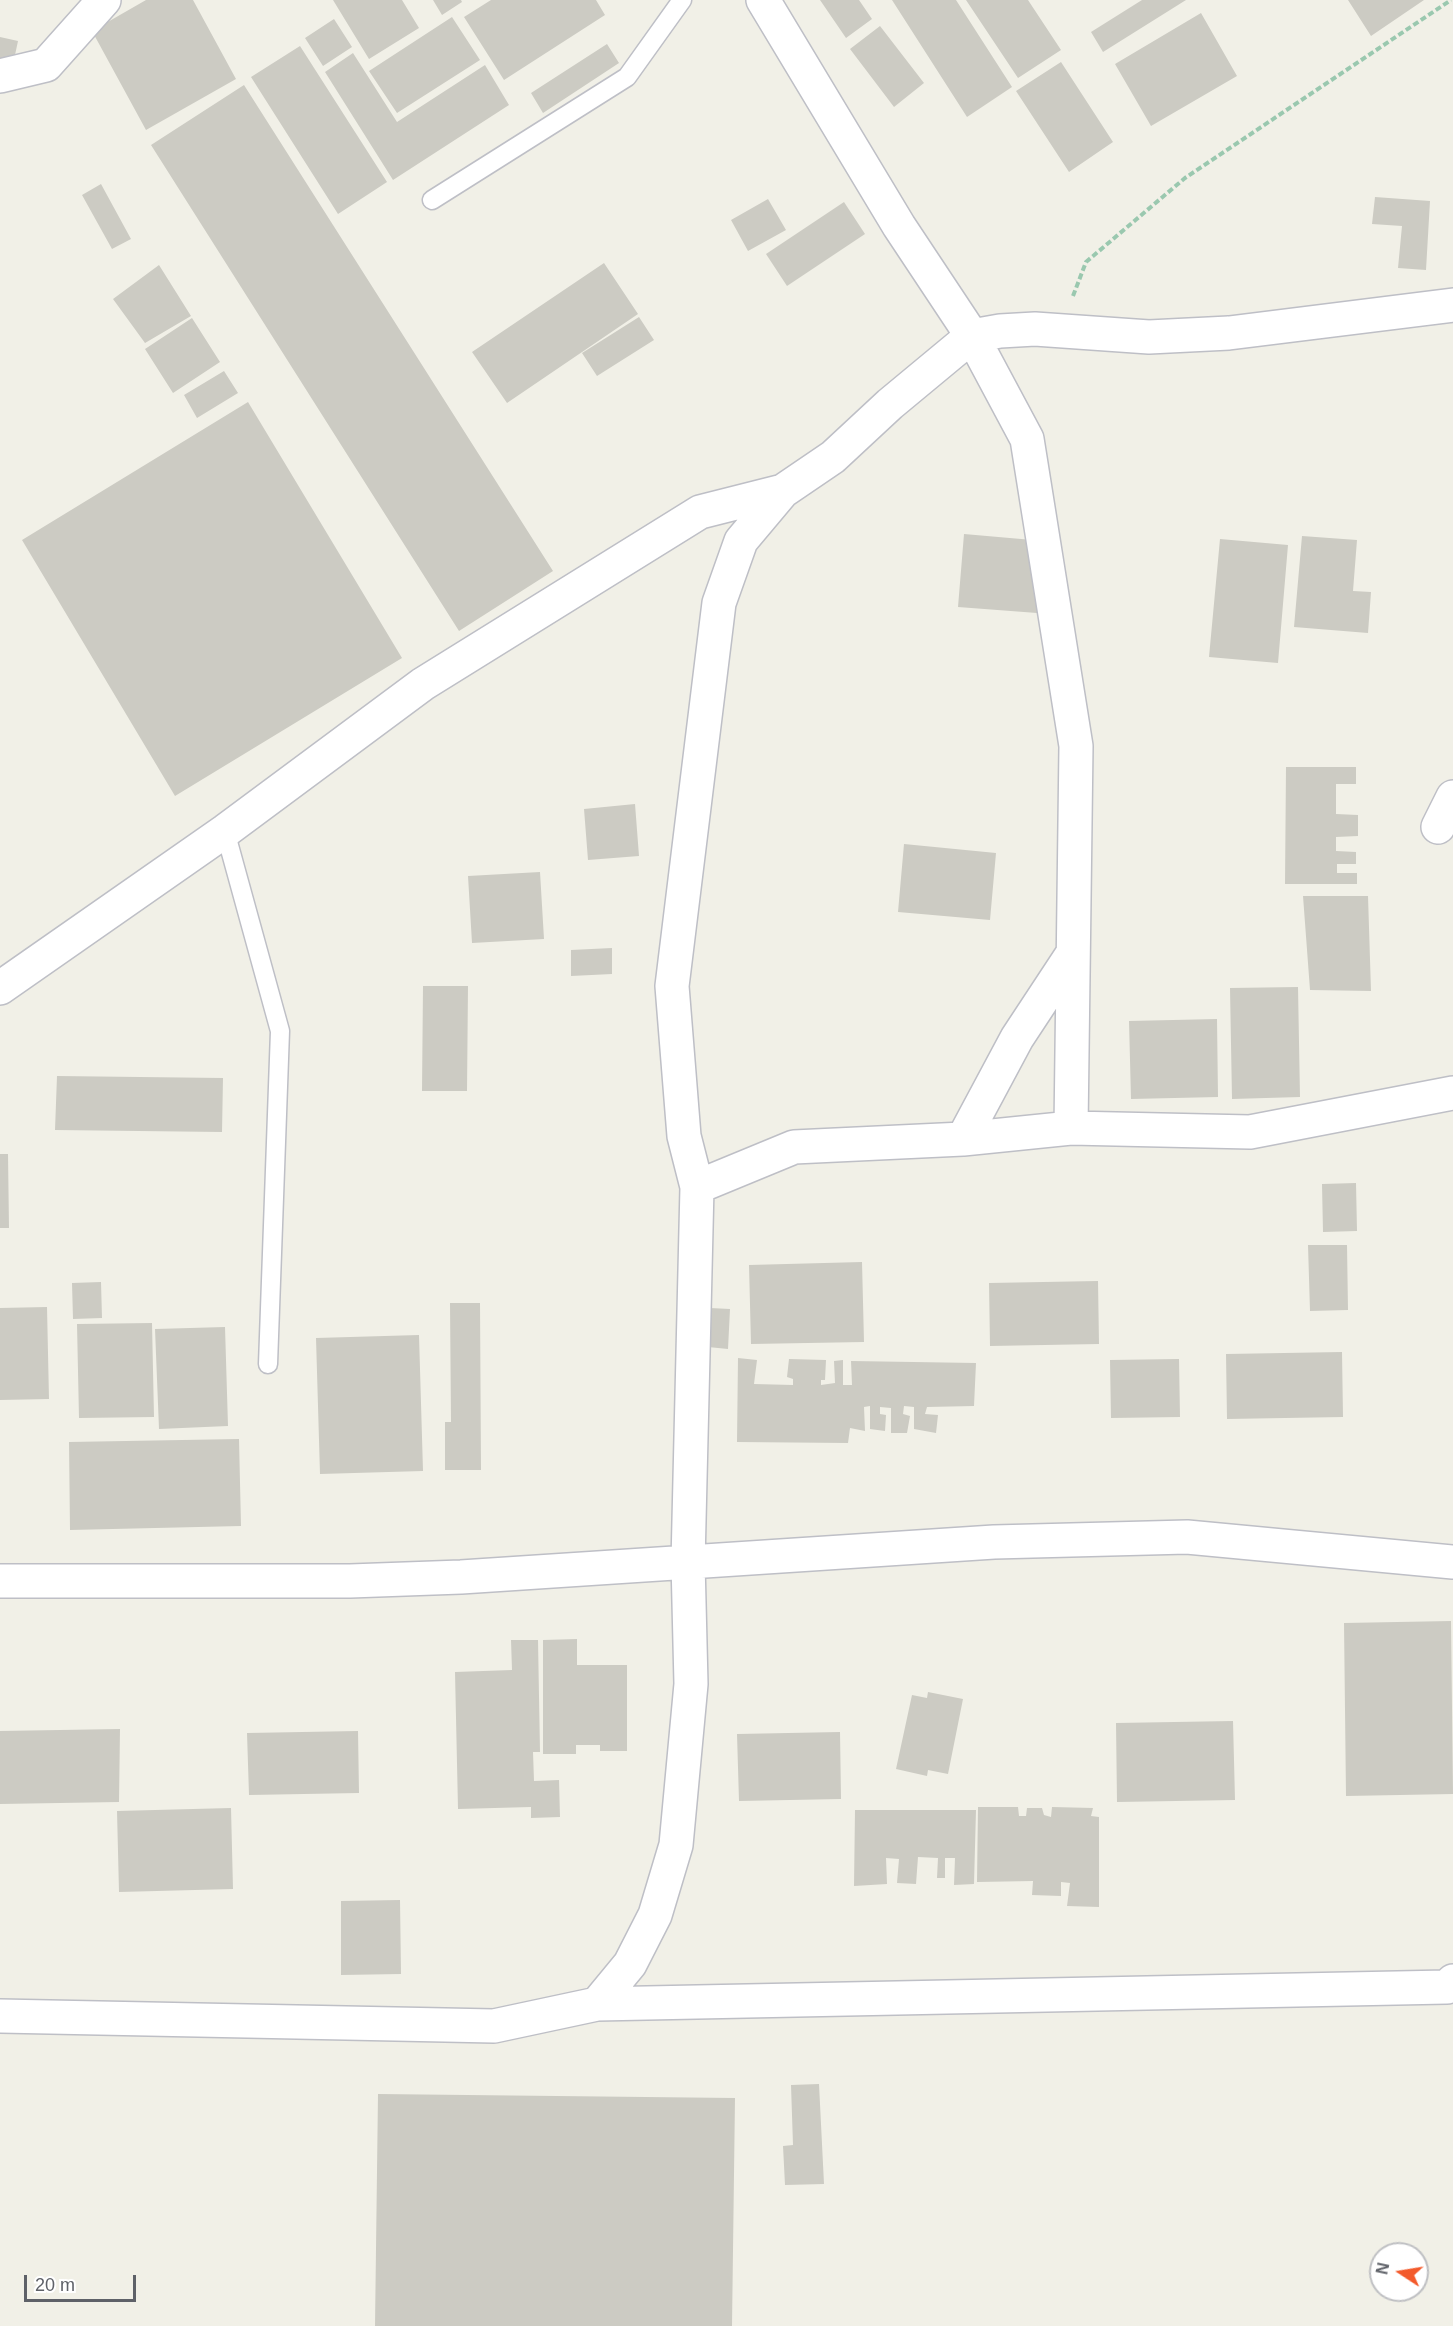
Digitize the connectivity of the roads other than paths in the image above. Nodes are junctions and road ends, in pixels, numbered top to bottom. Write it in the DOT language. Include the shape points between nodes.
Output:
graph roads {
  1 [pos="104,0"];
  2 [pos="682,0"];
  3 [pos="763,0"];
  4 [pos="0,76"];
  5 [pos="432,200"];
  6 [pos="1452,309"];
  7 [pos="972,336"];
  8 [pos="783,491"];
  9 [pos="1453,797"];
  10 [pos="1438,827"];
  11 [pos="225,831"];
  12 [pos="1073,953"];
  13 [pos="0,988"];
  14 [pos="1452,1101"];
  15 [pos="1071,1128"];
  16 [pos="963,1139"];
  17 [pos="697,1186"];
  18 [pos="268,1364"];
  19 [pos="688,1562"];
  20 [pos="1453,1562"];
  21 [pos="0,1581"];
  22 [pos="1453,1981"];
  23 [pos="597,2004"];
  24 [pos="0,2016"];
  1 -- 4 [label="street" via="46,65"];
  2 -- 5 [label="lane" via="627,77"];
  3 -- 7 [label="street" via="898,226"];
  6 -- 7 [label="street" via="1229,333 1149,337 1060,330 1000,331"];
  7 -- 8 [label="street" via="833,457"];
  7 -- 12 [label="street" via="1027,439 1076,746"];
  8 -- 11 [label="street" via="700,512 423,684"];
  8 -- 17 [label="street" via="741,541 719,603 672,987 684,1136"];
  9 -- 10 [label="street"];
  11 -- 13 [label="street"];
  11 -- 18 [label="lane" via="280,1031"];
  12 -- 15 [label="street"];
  12 -- 16 [label="street" via="1017,1038"];
  14 -- 15 [label="street" via="1250,1132"];
  15 -- 16 [label="street"];
  16 -- 17 [label="street" via="794,1148"];
  17 -- 19 [label="street"];
  19 -- 20 [label="street" via="994,1542 1187,1537"];
  19 -- 21 [label="street" via="350,1581"];
  19 -- 23 [label="street" via="691,1684 676,1845 655,1915 630,1964"];
  22 -- 23 [label="street" via="1447,1987"];
  23 -- 24 [label="street" via="494,2026"];
}
